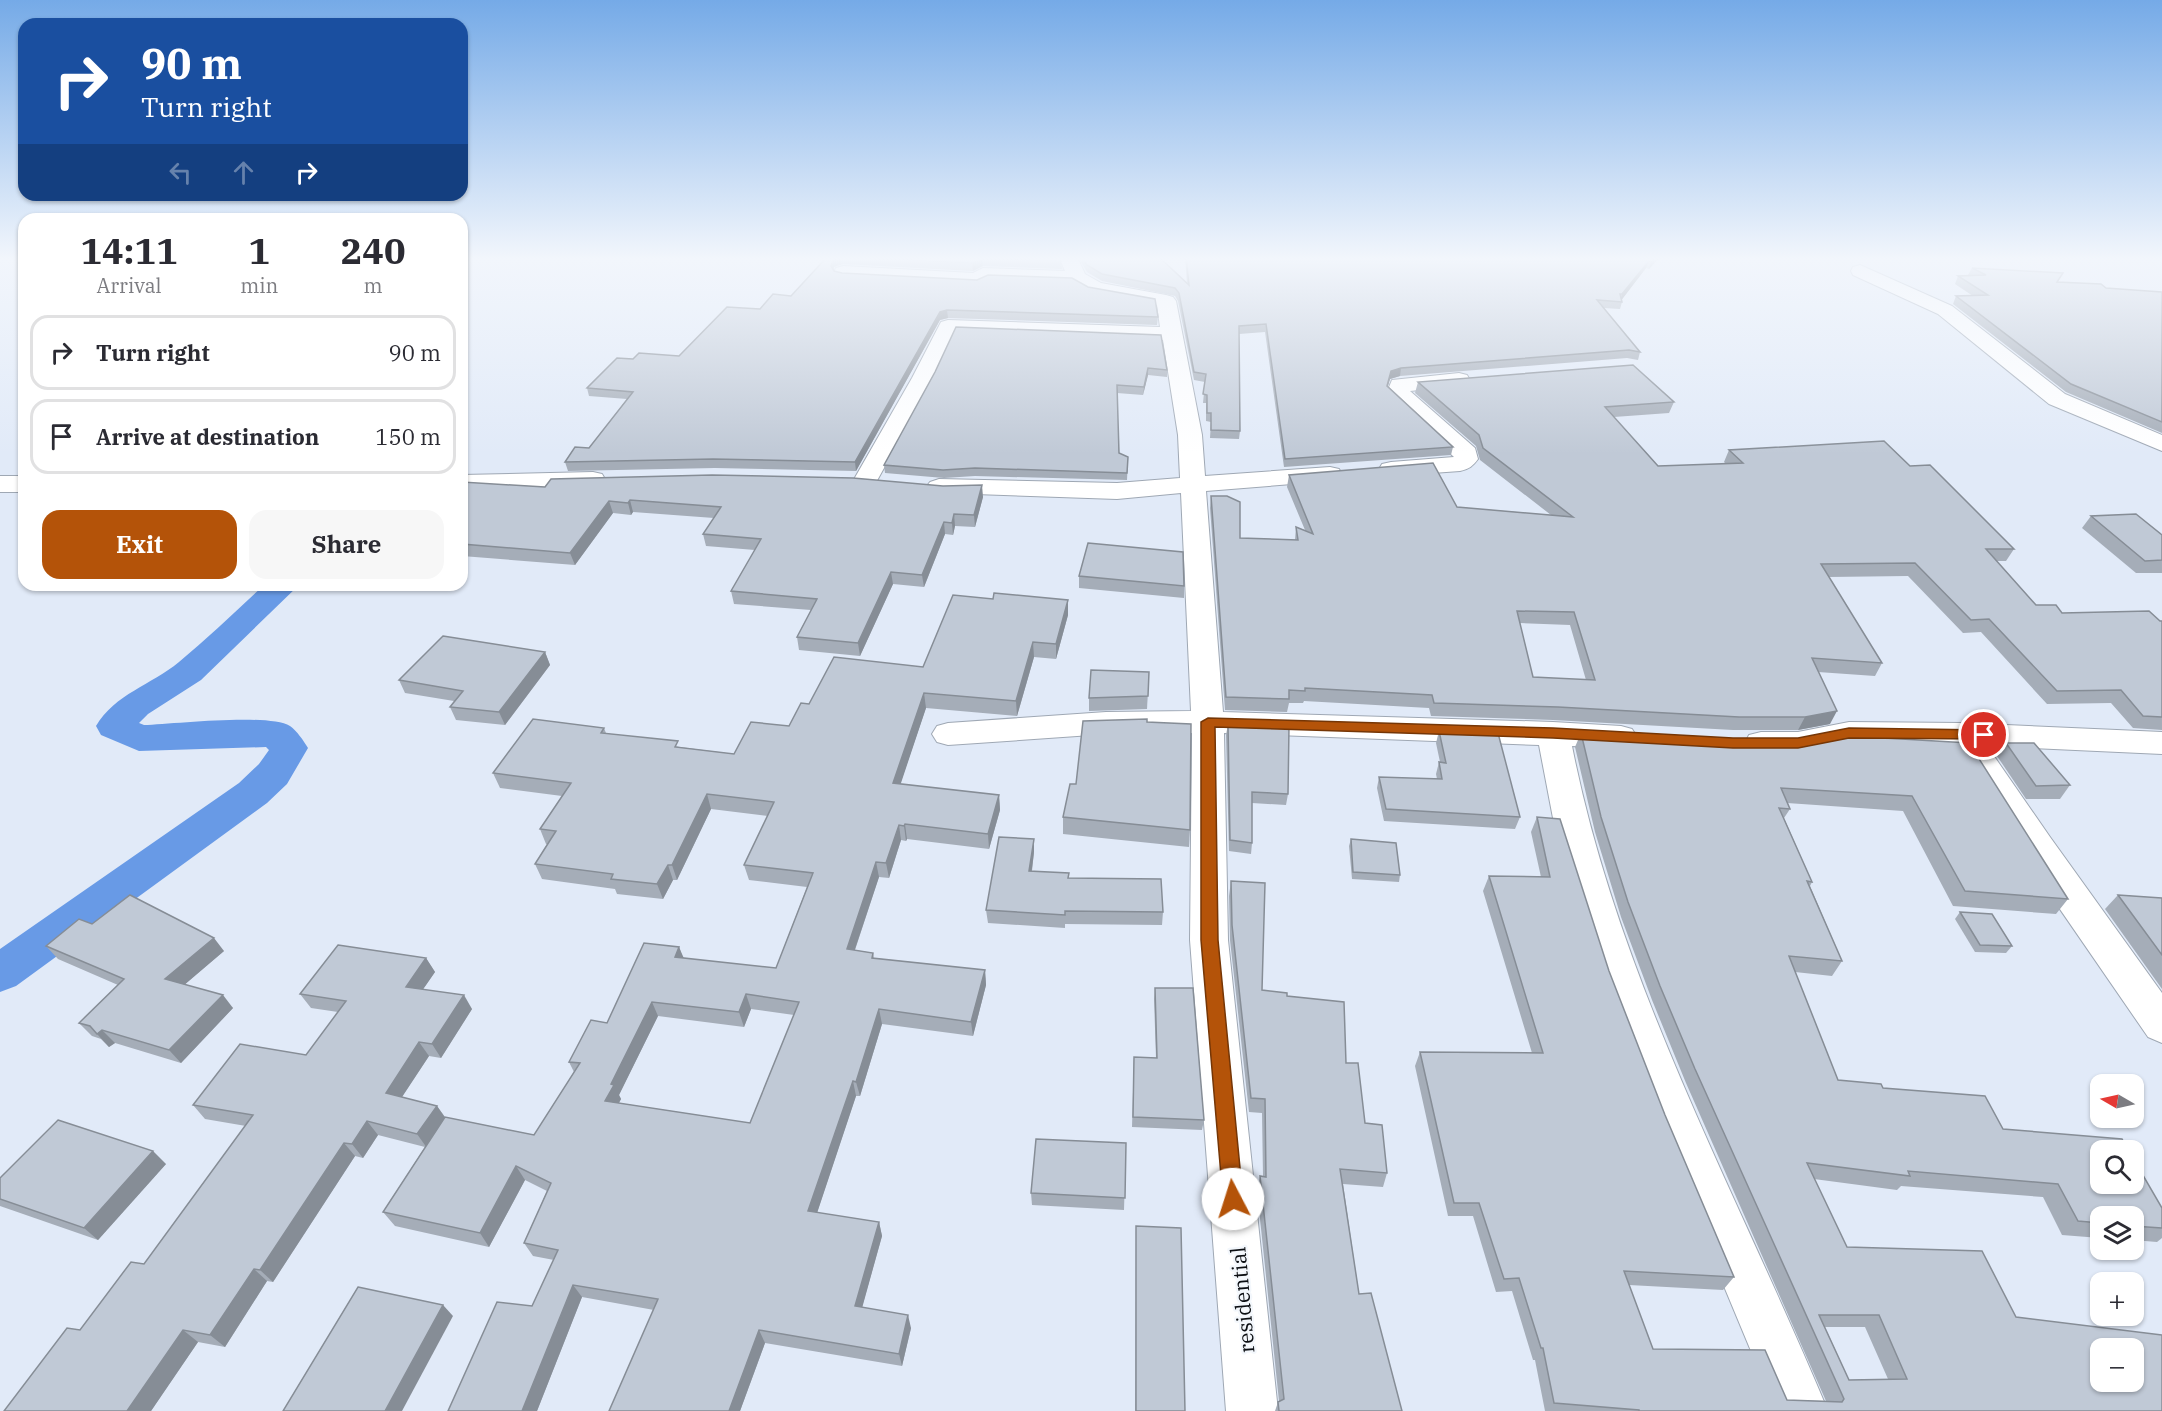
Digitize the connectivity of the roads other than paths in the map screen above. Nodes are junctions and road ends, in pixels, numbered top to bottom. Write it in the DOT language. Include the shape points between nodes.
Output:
graph roads {
  1 [pos="1170,323"];
  2 [pos="1961,323"];
  3 [pos="1172,334"];
  4 [pos="1479,378"];
  5 [pos="2162,444"];
  6 [pos="613,478"];
  7 [pos="468,483"];
  8 [pos="1192,483"];
  9 [pos="1208,722"];
  10 [pos="1553,733"];
  11 [pos="948,734"];
  12 [pos="1962,734"];
  13 [pos="1654,738"];
  14 [pos="2162,742"];
  15 [pos="1733,743"];
  16 [pos="2162,1025"];
  17 [pos="1252,1411"];
  18 [pos="1802,1411"];
  1 -- 3 [label="street, residential"];
  2 -- 5 [label="street" via="2057,399"];
  3 -- 8 [label="street, residential" via="1190,435"];
  3 -- 8 [label="street" via="948,326 923,378 854,481 944,488 1117,491"];
  4 -- 8 [label="street" via="1398,388 1466,453 1461,464"];
  6 -- 7 [label="street"];
  8 -- 9 [label="street, residential"];
  9 -- 10 [label="street"];
  9 -- 11 [label="street" via="1095,723"];
  9 -- 17 [label="street, residential" via="1209,940"];
  10 -- 13 [label="street"];
  10 -- 18 [label="street" via="1575,837 1630,1003"];
  12 -- 14 [label="street"];
  12 -- 15 [label="street" via="1849,733 1798,743"];
  12 -- 16 [label="street"];
}
